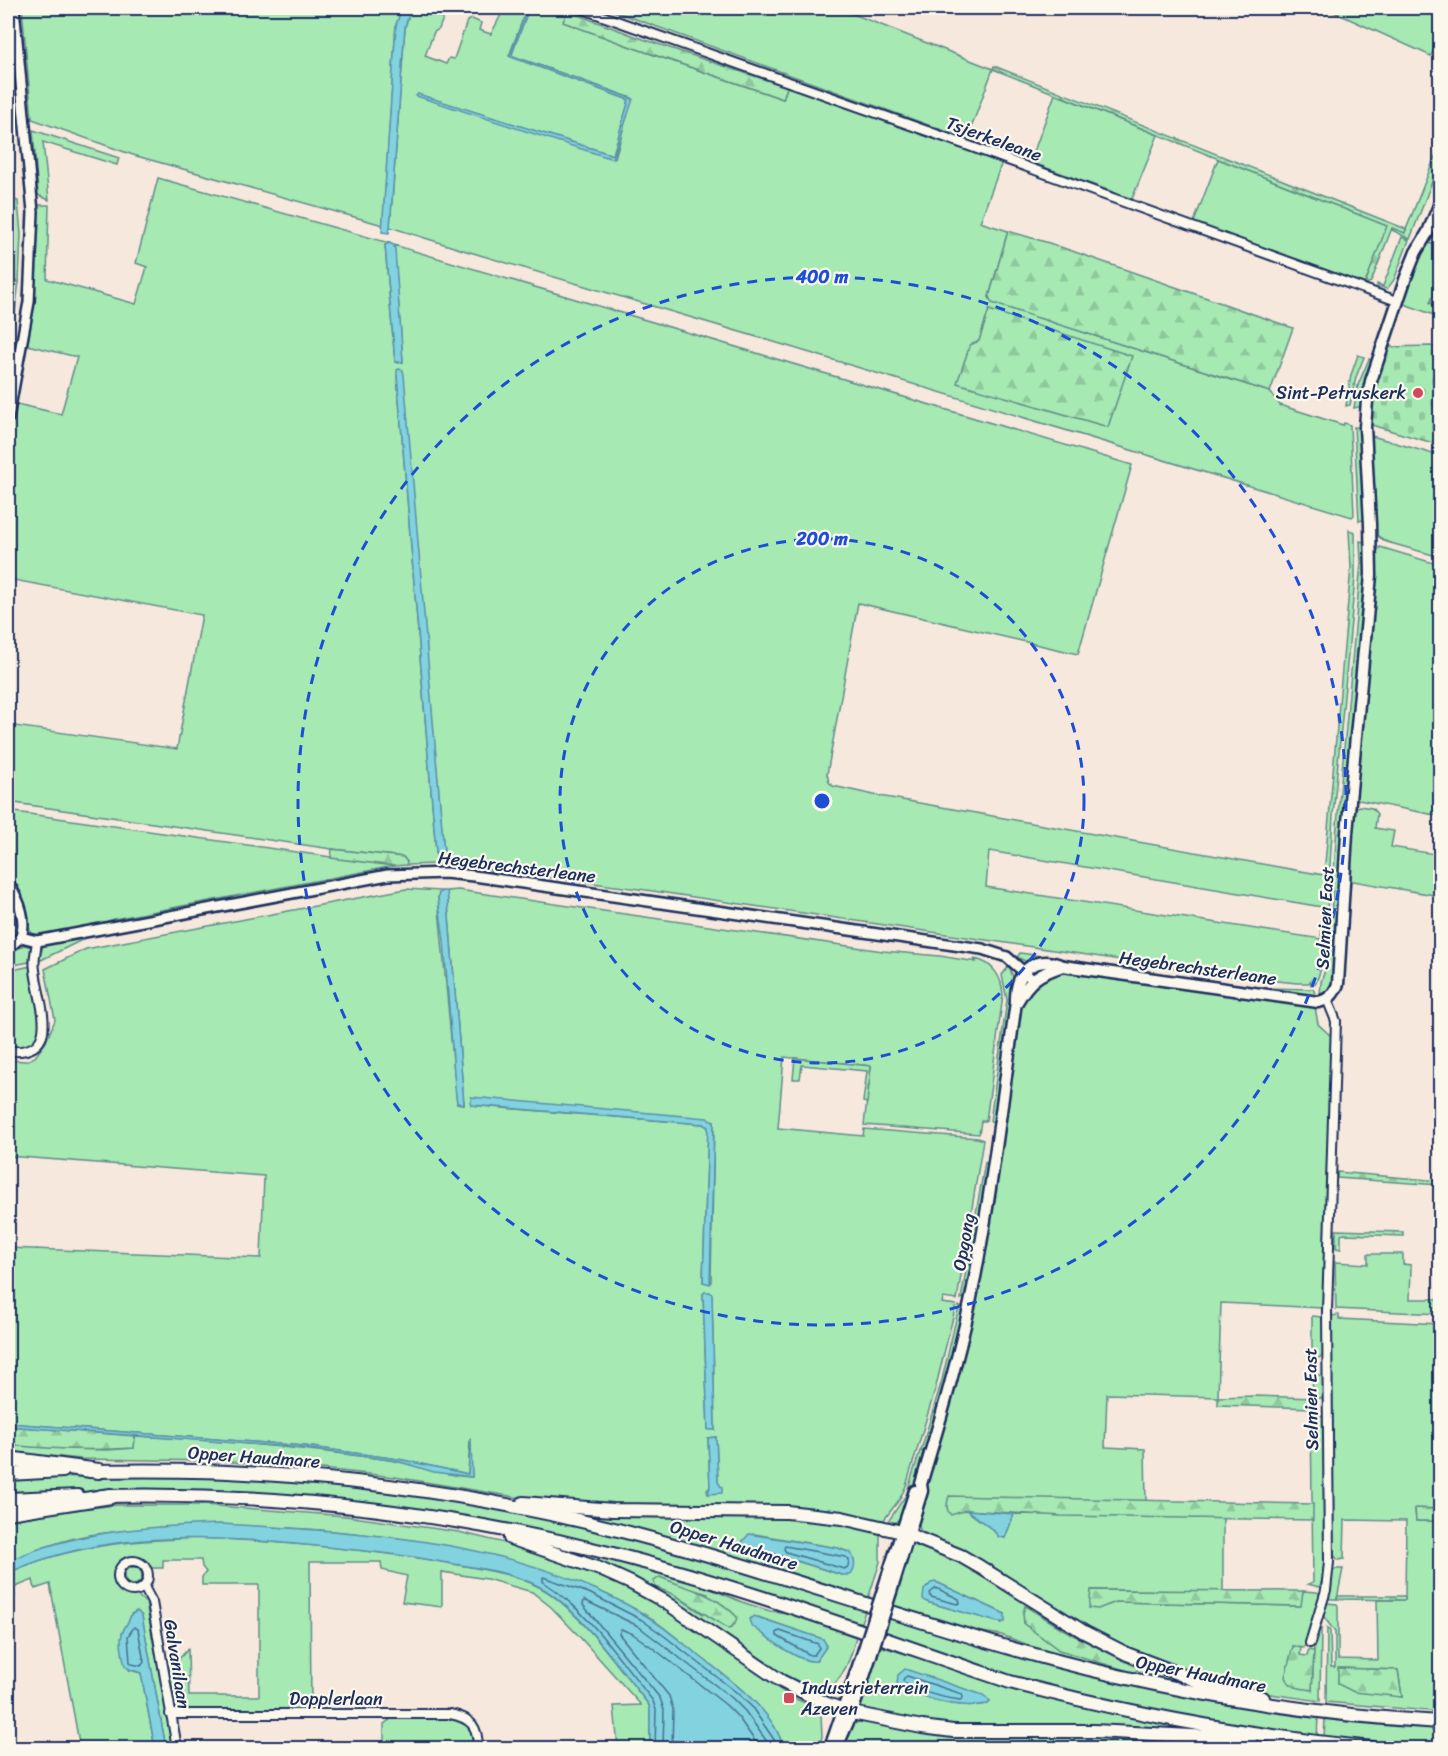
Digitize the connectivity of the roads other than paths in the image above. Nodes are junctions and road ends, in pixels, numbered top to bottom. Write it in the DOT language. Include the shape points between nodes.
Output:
graph roads {
  1 [pos="14,8"];
  2 [pos="580,8"];
  3 [pos="1440,203"];
  4 [pos="1397,301"];
  5 [pos="8,418"];
  6 [pos="8,883"];
  7 [pos="21,936"];
  8 [pos="37,942"];
  9 [pos="8,948"];
  10 [pos="1063,966"];
  11 [pos="1024,971"];
  12 [pos="1033,980"];
  13 [pos="1327,999"];
  14 [pos="1017,1002"];
  15 [pos="8,1051"];
  16 [pos="8,1459"];
  17 [pos="99,1471"];
  18 [pos="8,1474"];
  19 [pos="111,1496"];
  20 [pos="8,1499"];
  21 [pos="539,1508"];
  22 [pos="8,1512"];
  23 [pos="906,1534"];
  24 [pos="535,1542"];
  25 [pos="144,1587"];
  26 [pos="1310,1643"];
  27 [pos="1305,1710"];
  28 [pos="848,1711"];
  29 [pos="170,1714"];
  30 [pos="1440,1722"];
  31 [pos="1290,1740"];
  32 [pos="177,1749"];
  33 [pos="478,1749"];
  34 [pos="830,1749"];
  35 [pos="837,1749"];
  36 [pos="1372,1749"];
  1 -- 5 [label="street" via="33,212 29,302"];
  2 -- 4 [label="street, Tsjerkeleane"];
  3 -- 4 [label="main road, Selmien East"];
  4 -- 13 [label="main road, Selmien East" via="1367,401 1371,575 1347,833 1338,984"];
  6 -- 7 [label="street" via="21,908"];
  7 -- 8 [label="street"];
  7 -- 9 [label="street"];
  8 -- 11 [label="street, Hegebrechsterleane" via="347,882 444,873 982,949 1007,957"];
  8 -- 15 [label="street" via="34,968 44,1031 31,1049"];
  10 -- 11 [label="main road, Hegebrechsterleane" via="1042,962"];
  10 -- 12 [label="main road"];
  10 -- 13 [label="main road, Hegebrechsterleane" via="1318,1002"];
  11 -- 12 [label="street, Hegebrechsterleane"];
  11 -- 14 [label="main road, Opgong" via="1017,986"];
  12 -- 14 [label="main road, Opgong"];
  13 -- 26 [label="street, Selmien East" via="1336,1020 1327,1311 1330,1545 1326,1590"];
  14 -- 23 [label="main road, Opgong" via="974,1280 922,1491"];
  16 -- 17 [label="highway"];
  17 -- 18 [label="highway, Opper Haudmare"];
  17 -- 21 [label="highway, Opper Haudmare" via="264,1474 382,1485"];
  19 -- 20 [label="highway"];
  19 -- 22 [label="highway"];
  19 -- 24 [label="highway" via="249,1498 410,1514 478,1526"];
  21 -- 23 [label="highway" via="787,1512 842,1518"];
  21 -- 27 [label="highway, Opper Haudmare" via="651,1538 1012,1649 1212,1696"];
  23 -- 27 [label="highway" via="961,1556 1127,1654 1198,1681"];
  23 -- 28 [label="main road, Opgong, bridge"];
  24 -- 28 [label="highway" via="631,1583 781,1681"];
  24 -- 31 [label="highway" via="614,1554 712,1582 1040,1690 1128,1711"];
  25 -- 25 [label="street, Galvanilaan" via="149,1575 144,1564 133,1560 122,1565 117,1576 122,1587 133,1591"];
  25 -- 29 [label="street, Galvanilaan" via="152,1602"];
  27 -- 30 [label="highway, Opper Haudmare"];
  28 -- 31 [label="highway" via="954,1731 1094,1731"];
  28 -- 34 [label="main road"];
  28 -- 35 [label="main road"];
  29 -- 32 [label="street, Galvanilaan"];
  29 -- 33 [label="street, Dopplerlaan" via="450,1714 472,1723 478,1734"];
  31 -- 36 [label="highway"];
}
